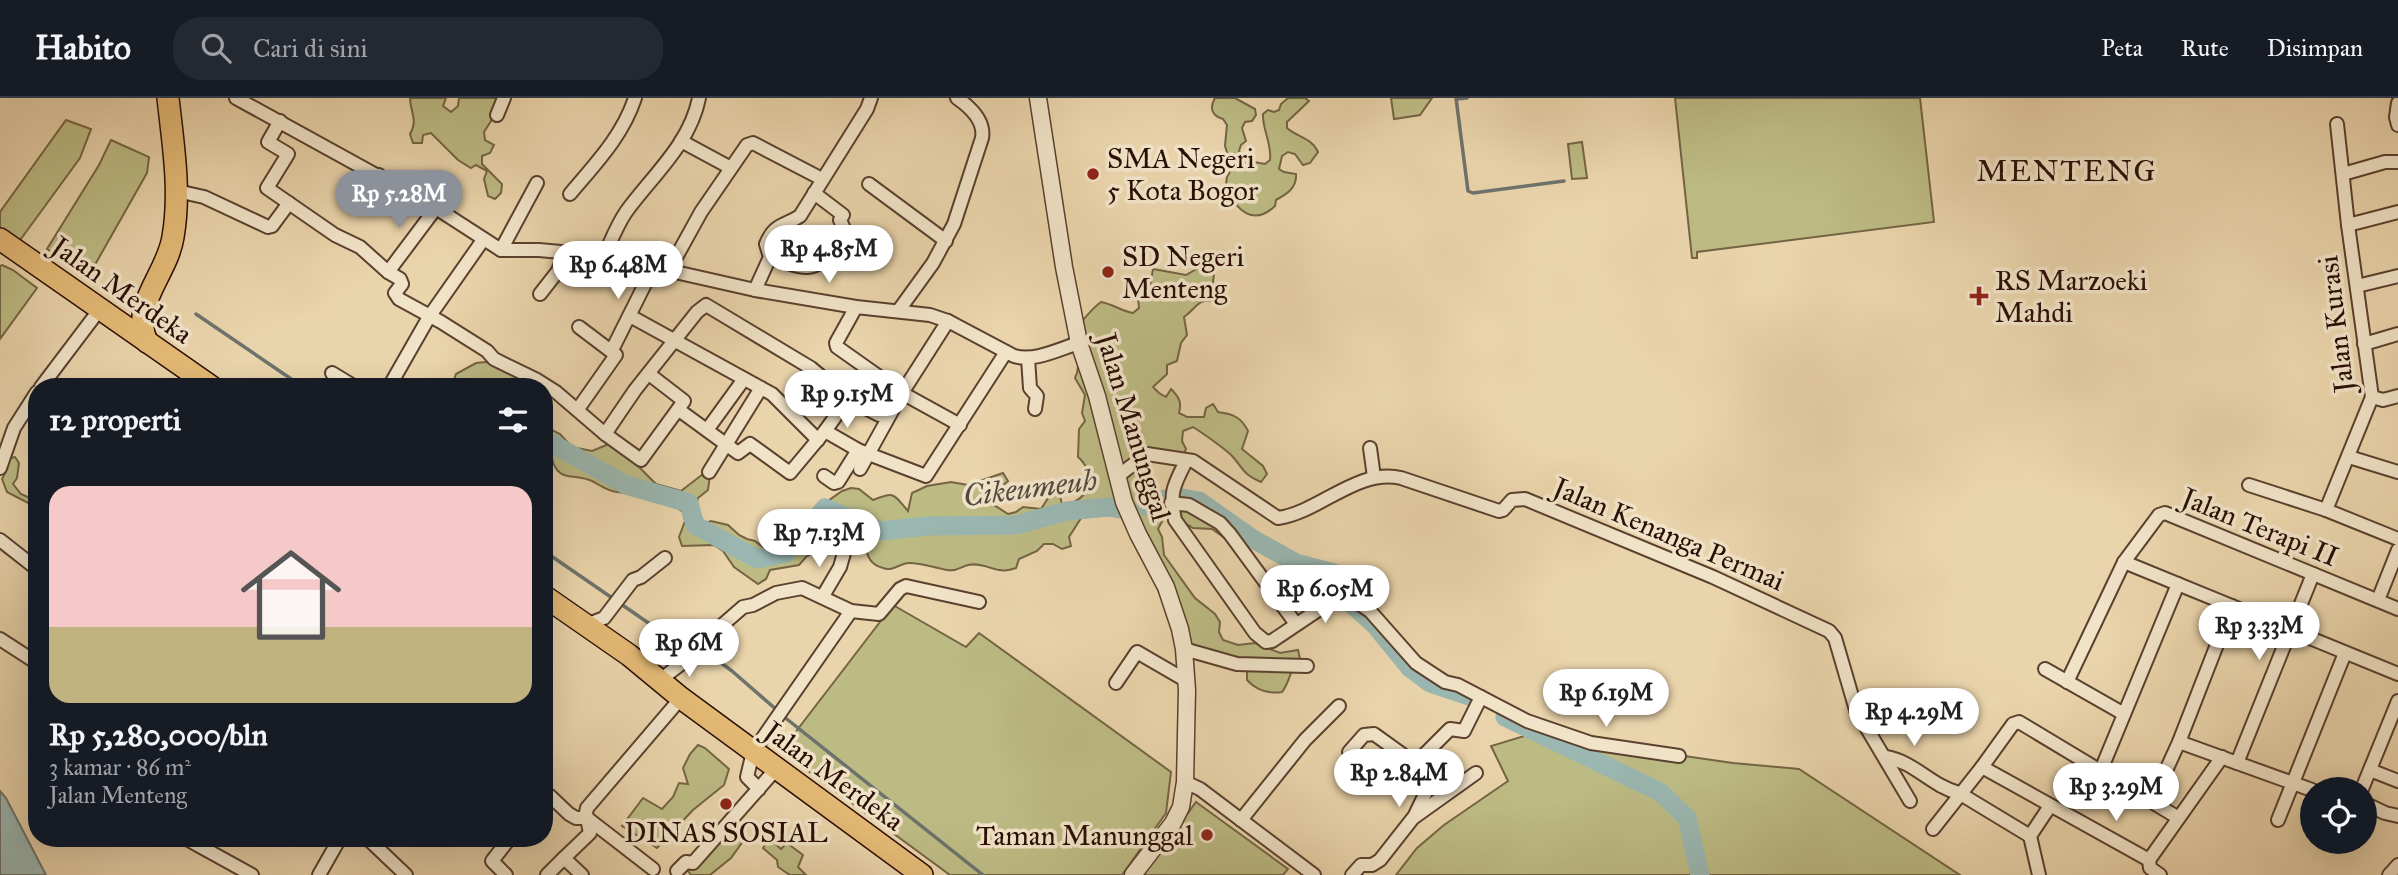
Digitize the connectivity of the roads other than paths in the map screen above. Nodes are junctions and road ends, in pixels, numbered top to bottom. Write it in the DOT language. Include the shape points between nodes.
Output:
graph roads {
  1 [pos="168,98"];
  2 [pos="236,98"];
  3 [pos="504,98"];
  4 [pos="635,98"];
  5 [pos="699,98"];
  6 [pos="871,98"];
  7 [pos="957,98"];
  8 [pos="1038,98"];
  9 [pos="2398,103"];
  10 [pos="497,115"];
  11 [pos="280,121"];
  12 [pos="2337,124"];
  13 [pos="2398,125"];
  14 [pos="681,141"];
  15 [pos="2398,162"];
  16 [pos="731,168"];
  17 [pos="2343,174"];
  18 [pos="379,175"];
  19 [pos="822,179"];
  20 [pos="537,183"];
  21 [pos="869,184"];
  22 [pos="177,191"];
  23 [pos="814,192"];
  24 [pos="570,194"];
  25 [pos="289,203"];
  26 [pos="363,206"];
  27 [pos="436,208"];
  28 [pos="2398,212"];
  29 [pos="2348,225"];
  30 [pos="0,239"];
  31 [pos="483,240"];
  32 [pos="946,241"];
  33 [pos="501,250"];
  34 [pos="565,252"];
  35 [pos="604,256"];
  36 [pos="770,257"];
  37 [pos="654,266"];
  38 [pos="669,270"];
  39 [pos="388,272"];
  40 [pos="2398,276"];
  41 [pos="2357,286"];
  42 [pos="755,290"];
  43 [pos="151,291"];
  44 [pos="540,294"];
  45 [pos="856,307"];
  46 [pos="900,310"];
  47 [pos="104,312"];
  48 [pos="630,316"];
  49 [pos="429,317"];
  50 [pos="948,321"];
  51 [pos="579,327"];
  52 [pos="2398,334"];
  53 [pos="676,340"];
  54 [pos="146,342"];
  55 [pos="1079,343"];
  56 [pos="2364,344"];
  57 [pos="612,351"];
  58 [pos="1006,352"];
  59 [pos="1028,358"];
  60 [pos="331,373"];
  61 [pos="649,374"];
  62 [pos="49,378"];
  63 [pos="184,378"];
  64 [pos="340,378"];
  65 [pos="394,378"];
  66 [pos="533,378"];
  67 [pos="744,379"];
  68 [pos="761,388"];
  69 [pos="553,390"];
  70 [pos="902,393"];
  71 [pos="2398,396"];
  72 [pos="848,399"];
  73 [pos="2377,399"];
  74 [pos="2398,405"];
  75 [pos="28,407"];
  76 [pos="578,409"];
  77 [pos="1035,409"];
  78 [pos="679,410"];
  79 [pos="879,415"];
  80 [pos="960,425"];
  81 [pos="707,430"];
  82 [pos="605,434"];
  83 [pos="822,436"];
  84 [pos="726,443"];
  85 [pos="1370,448"];
  86 [pos="864,452"];
  87 [pos="2348,457"];
  88 [pos="1186,461"];
  89 [pos="0,468"];
  90 [pos="860,469"];
  91 [pos="709,472"];
  92 [pos="2398,472"];
  93 [pos="824,476"];
  94 [pos="1118,476"];
  95 [pos="1374,477"];
  96 [pos="2249,485"];
  97 [pos="1171,503"];
  98 [pos="2326,510"];
  99 [pos="2398,539"];
  100 [pos="0,540"];
  101 [pos="2398,550"];
  102 [pos="844,553"];
  103 [pos="665,558"];
  104 [pos="28,562"];
  105 [pos="2124,562"];
  106 [pos="2313,574"];
  107 [pos="1293,581"];
  108 [pos="2178,584"];
  109 [pos="823,596"];
  110 [pos="2378,600"];
  111 [pos="553,602"];
  112 [pos="979,602"];
  113 [pos="2232,606"];
  114 [pos="2398,608"];
  115 [pos="851,611"];
  116 [pos="1313,613"];
  117 [pos="1296,624"];
  118 [pos="586,625"];
  119 [pos="2290,630"];
  120 [pos="0,639"];
  121 [pos="1184,649"];
  122 [pos="2345,653"];
  123 [pos="28,657"];
  124 [pos="1307,666"];
  125 [pos="2045,669"];
  126 [pos="2398,674"];
  127 [pos="660,680"];
  128 [pos="1187,681"];
  129 [pos="1116,682"];
  130 [pos="2067,682"];
  131 [pos="1481,697"];
  132 [pos="681,698"];
  133 [pos="2398,701"];
  134 [pos="1339,706"];
  135 [pos="2124,714"];
  136 [pos="2179,742"];
  137 [pos="753,752"];
  138 [pos="1349,752"];
  139 [pos="1679,757"];
  140 [pos="1885,757"];
  141 [pos="2222,757"];
  142 [pos="2237,762"];
  143 [pos="1415,764"];
  144 [pos="1982,767"];
  145 [pos="776,769"];
  146 [pos="2101,770"];
  147 [pos="2370,770"];
  148 [pos="1476,773"];
  149 [pos="2367,777"];
  150 [pos="2398,781"];
  151 [pos="1185,782"];
  152 [pos="2292,783"];
  153 [pos="2300,786"];
  154 [pos="759,789"];
  155 [pos="1959,793"];
  156 [pos="553,799"];
  157 [pos="1910,801"];
  158 [pos="2152,801"];
  159 [pos="2050,806"];
  160 [pos="2377,809"];
  161 [pos="2398,816"];
  162 [pos="2177,817"];
  163 [pos="587,818"];
  164 [pos="1413,818"];
  165 [pos="1241,820"];
  166 [pos="2278,820"];
  167 [pos="1933,829"];
  168 [pos="2030,836"];
  169 [pos="201,847"];
  170 [pos="335,847"];
  171 [pos="376,847"];
  172 [pos="503,847"];
  173 [pos="564,858"];
  174 [pos="2149,860"];
  175 [pos="2398,865"];
  176 [pos="653,869"];
  177 [pos="677,871"];
  178 [pos="913,873"];
  179 [pos="252,875"];
  180 [pos="319,875"];
  181 [pos="406,875"];
  182 [pos="506,875"];
  183 [pos="548,875"];
  184 [pos="582,875"];
  185 [pos="1133,875"];
  186 [pos="1314,875"];
  187 [pos="1352,875"];
  188 [pos="2039,875"];
  189 [pos="2160,875"];
  190 [pos="2389,875"];
  1 -- 22 [label="main road"];
  2 -- 11 [label="street"];
  3 -- 10 [label="street"];
  4 -- 24 [label="street" via="616,139"];
  5 -- 14 [label="street"];
  6 -- 19 [label="street"];
  7 -- 32 [label="street" via="970,108 983,131"];
  8 -- 55 [label="street, Jalan Manunggal"];
  9 -- 13 [label="street"];
  11 -- 18 [label="street"];
  11 -- 25 [label="street" via="268,142 288,154 267,186"];
  12 -- 17 [label="street, Jalan Kurasi"];
  14 -- 16 [label="street"];
  14 -- 35 [label="street" via="627,212"];
  15 -- 17 [label="street"];
  16 -- 19 [label="street" via="753,143"];
  16 -- 38 [label="street"];
  17 -- 29 [label="street, Jalan Kurasi"];
  18 -- 26 [label="street"];
  18 -- 27 [label="street"];
  19 -- 23 [label="street"];
  20 -- 33 [label="street"];
  21 -- 32 [label="street"];
  22 -- 25 [label="street" via="204,197 268,227"];
  22 -- 43 [label="main road" via="173,238"];
  23 -- 36 [label="street" via="800,216 771,234 766,244"];
  23 -- 36 [label="street" via="842,213 845,237 812,267 800,268"];
  25 -- 39 [label="street" via="360,247"];
  27 -- 31 [label="street"];
  27 -- 39 [label="street"];
  28 -- 29 [label="street"];
  29 -- 41 [label="street, Jalan Kurasi"];
  30 -- 47 [label="main road, Jalan Merdeka"];
  31 -- 33 [label="street"];
  31 -- 49 [label="street"];
  32 -- 46 [label="street"];
  33 -- 34 [label="street"];
  34 -- 35 [label="street"];
  34 -- 44 [label="street" via="558,271"];
  35 -- 37 [label="street"];
  36 -- 42 [label="street"];
  37 -- 38 [label="street"];
  37 -- 48 [label="street"];
  38 -- 42 [label="street"];
  39 -- 49 [label="street" via="402,282 396,296"];
  40 -- 41 [label="street"];
  41 -- 56 [label="street, Jalan Kurasi"];
  42 -- 45 [label="street"];
  43 -- 47 [label="main road" via="134,310"];
  43 -- 54 [label="main road" via="142,311"];
  45 -- 46 [label="street"];
  45 -- 70 [label="street" via="837,347"];
  46 -- 50 [label="street"];
  47 -- 54 [label="main road, Jalan Merdeka"];
  47 -- 62 [label="street"];
  48 -- 53 [label="street"];
  48 -- 57 [label="street"];
  49 -- 65 [label="street"];
  49 -- 66 [label="street"];
  50 -- 58 [label="street"];
  50 -- 70 [label="street"];
  51 -- 57 [label="street"];
  52 -- 56 [label="street"];
  53 -- 61 [label="street"];
  53 -- 67 [label="street"];
  53 -- 72 [label="street" via="702,307 709,306 811,368"];
  54 -- 63 [label="main road, Jalan Merdeka"];
  55 -- 59 [label="street"];
  55 -- 94 [label="street, Jalan Manunggal"];
  56 -- 73 [label="street, Jalan Kurasi"];
  57 -- 76 [label="street" via="616,357"];
  58 -- 59 [label="street"];
  58 -- 80 [label="street"];
  59 -- 77 [label="street" via="1031,388 1037,396"];
  60 -- 64 [label="street"];
  61 -- 78 [label="street" via="683,399"];
  61 -- 82 [label="street"];
  67 -- 68 [label="street"];
  67 -- 81 [label="street"];
  68 -- 83 [label="street"];
  68 -- 84 [label="street"];
  69 -- 76 [label="street"];
  70 -- 80 [label="street"];
  70 -- 86 [label="street"];
  71 -- 73 [label="street"];
  72 -- 79 [label="street"];
  72 -- 83 [label="street"];
  73 -- 74 [label="street"];
  73 -- 87 [label="street, Jalan Kurasi"];
  75 -- 89 [label="street" via="14,428"];
  76 -- 82 [label="street"];
  78 -- 81 [label="street"];
  78 -- 82 [label="street" via="641,460"];
  80 -- 86 [label="street" via="926,476"];
  81 -- 84 [label="street"];
  83 -- 84 [label="street" via="790,473 750,444 740,454"];
  83 -- 86 [label="street"];
  84 -- 91 [label="street"];
  85 -- 95 [label="street"];
  86 -- 90 [label="street"];
  86 -- 93 [label="street" via="838,482"];
  87 -- 92 [label="street"];
  87 -- 98 [label="street, Jalan Kurasi"];
  88 -- 94 [label="street" via="1147,454"];
  88 -- 95 [label="street" via="1193,461 1281,518"];
  88 -- 97 [label="street" via="1172,489"];
  94 -- 121 [label="street, Jalan Manunggal" via="1124,502 1169,594"];
  95 -- 140 [label="street, Jalan Kenanga Permai" via="1395,477 1499,511 1512,500 1525,499 1815,623 1835,638 1856,710"];
  96 -- 98 [label="street"];
  97 -- 117 [label="street" via="1189,505 1220,523"];
  97 -- 117 [label="street" via="1175,520 1255,633 1269,642"];
  98 -- 99 [label="street"];
  100 -- 104 [label="street"];
  101 -- 110 [label="street"];
  102 -- 109 [label="street"];
  103 -- 118 [label="street" via="633,580 604,618"];
  105 -- 106 [label="street, Jalan Terapi II" via="2165,513"];
  105 -- 108 [label="street"];
  105 -- 130 [label="street"];
  106 -- 110 [label="street, Jalan Terapi II"];
  106 -- 119 [label="street"];
  107 -- 116 [label="street"];
  108 -- 113 [label="street"];
  108 -- 135 [label="street"];
  109 -- 115 [label="street"];
  109 -- 127 [label="street" via="802,588 743,607"];
  110 -- 114 [label="street, Jalan Terapi II"];
  111 -- 118 [label="main road, Jalan Merdeka"];
  112 -- 115 [label="street" via="906,586 879,614"];
  113 -- 119 [label="street"];
  113 -- 136 [label="street"];
  115 -- 137 [label="street"];
  116 -- 117 [label="street"];
  116 -- 131 [label="street" via="1343,598 1370,611 1416,663"];
  118 -- 127 [label="main road, Jalan Merdeka"];
  119 -- 122 [label="street"];
  119 -- 142 [label="street"];
  120 -- 123 [label="street"];
  121 -- 124 [label="street" via="1237,664"];
  121 -- 128 [label="street, Jalan Manunggal"];
  122 -- 126 [label="street"];
  122 -- 152 [label="street"];
  125 -- 130 [label="street"];
  127 -- 132 [label="main road, Jalan Merdeka"];
  128 -- 129 [label="street" via="1137,652"];
  128 -- 151 [label="street, Jalan Manunggal"];
  130 -- 135 [label="street"];
  131 -- 139 [label="street" via="1527,721 1591,743"];
  131 -- 143 [label="street" via="1464,732 1450,729"];
  132 -- 137 [label="main road, Jalan Merdeka"];
  132 -- 163 [label="street" via="592,802"];
  133 -- 147 [label="street"];
  134 -- 165 [label="street" via="1305,740"];
  135 -- 146 [label="street"];
  136 -- 141 [label="street"];
  136 -- 158 [label="street"];
  137 -- 145 [label="main road, Jalan Merdeka"];
  137 -- 154 [label="street" via="747,777"];
  138 -- 143 [label="street" via="1364,735 1374,734"];
  140 -- 155 [label="street" via="1901,760"];
  140 -- 157 [label="street, Jalan Kenanga Permai"];
  141 -- 142 [label="street"];
  141 -- 162 [label="street"];
  142 -- 152 [label="street"];
  143 -- 164 [label="street" via="1424,770 1427,790"];
  144 -- 146 [label="street" via="2012,724 2019,722"];
  144 -- 155 [label="street"];
  144 -- 159 [label="street"];
  145 -- 154 [label="street"];
  145 -- 178 [label="main road, Jalan Merdeka"];
  146 -- 158 [label="street"];
  147 -- 149 [label="street"];
  147 -- 150 [label="street"];
  148 -- 164 [label="street"];
  151 -- 165 [label="street"];
  151 -- 185 [label="street, Jalan Manunggal" via="1178,814"];
  152 -- 153 [label="street"];
  152 -- 166 [label="street"];
  154 -- 177 [label="street" via="693,863 683,863"];
  155 -- 167 [label="street"];
  155 -- 168 [label="street"];
  156 -- 163 [label="street" via="572,817"];
  158 -- 162 [label="street"];
  159 -- 168 [label="street"];
  159 -- 174 [label="street"];
  160 -- 161 [label="street"];
  162 -- 174 [label="street"];
  163 -- 173 [label="street" via="589,835"];
  163 -- 176 [label="street"];
  164 -- 187 [label="street" via="1380,860 1361,865"];
  165 -- 186 [label="street"];
  168 -- 188 [label="street"];
  169 -- 179 [label="street"];
  170 -- 180 [label="street"];
  171 -- 181 [label="street"];
  172 -- 182 [label="street" via="492,860"];
  173 -- 183 [label="street"];
  173 -- 184 [label="street"];
  174 -- 189 [label="street" via="2150,868"];
  175 -- 190 [label="street"];
}
